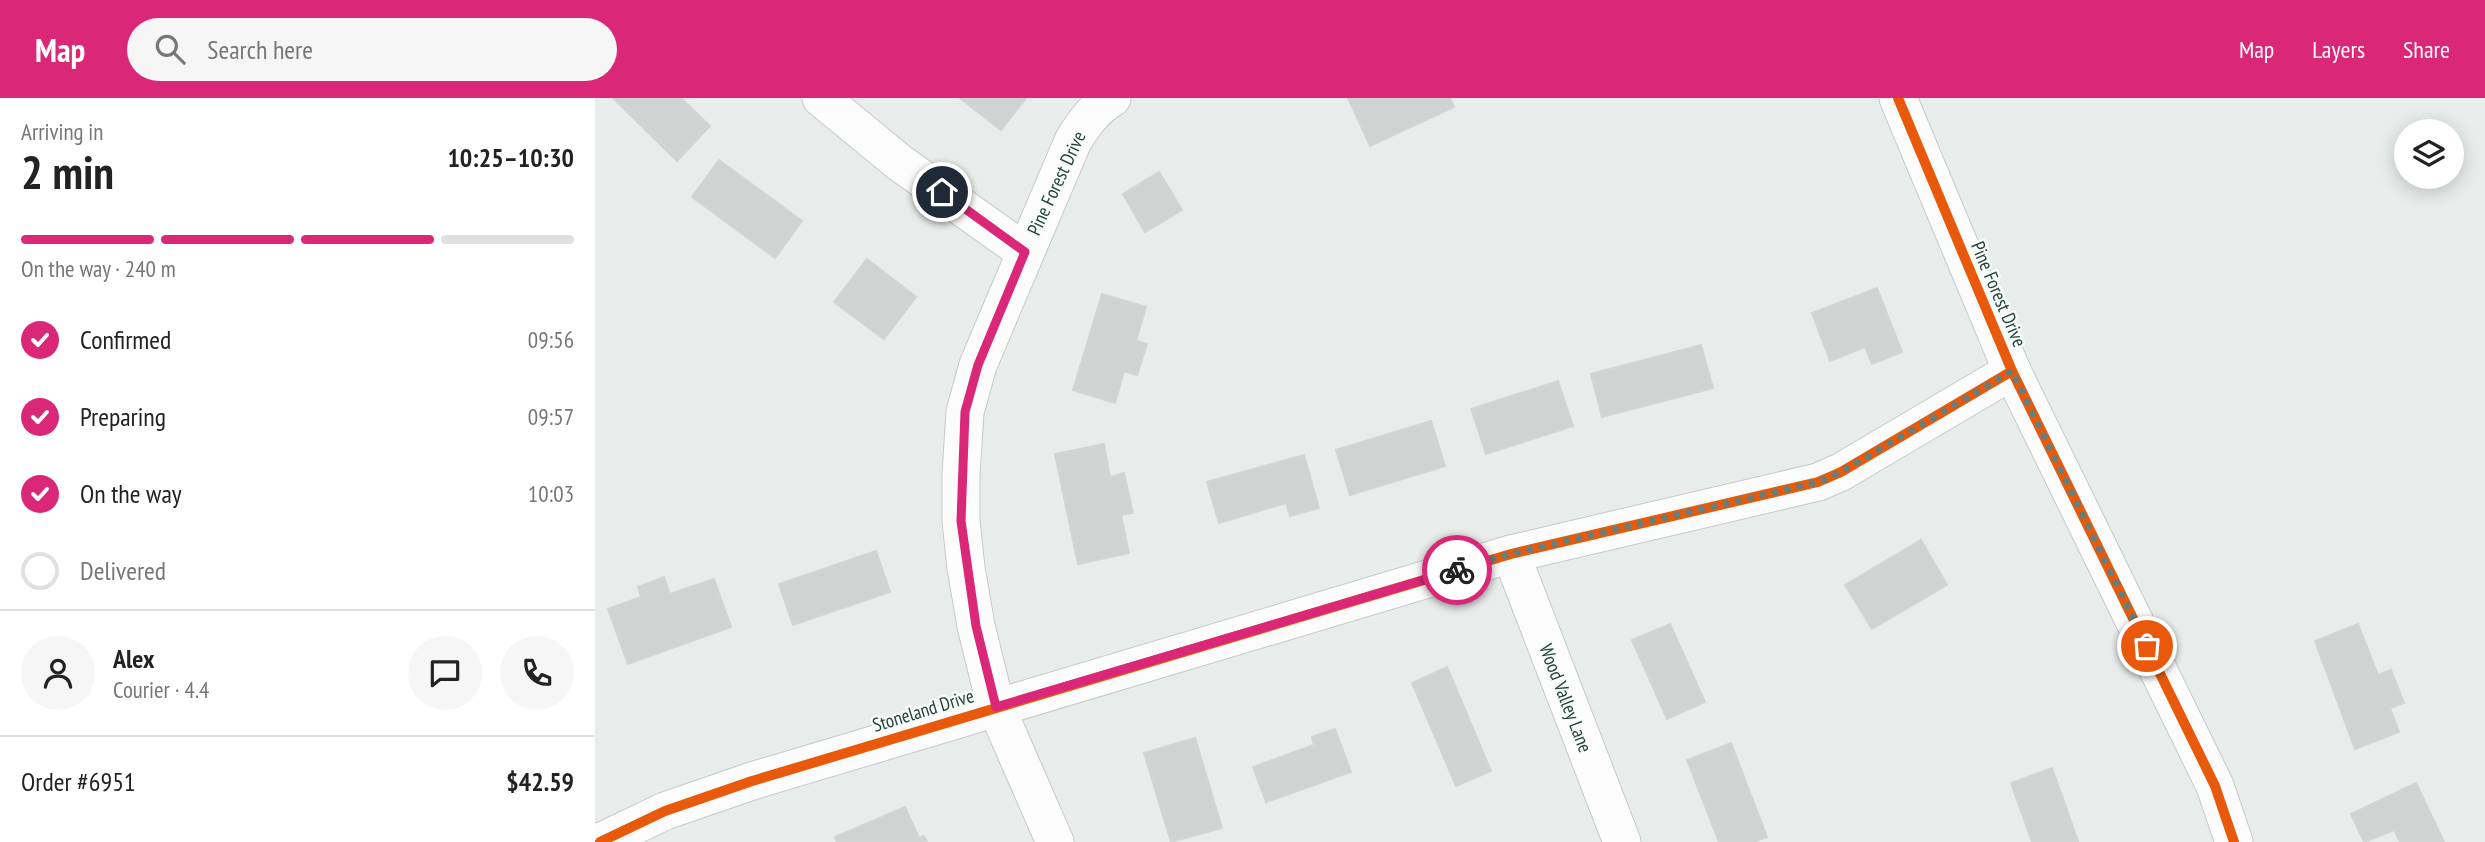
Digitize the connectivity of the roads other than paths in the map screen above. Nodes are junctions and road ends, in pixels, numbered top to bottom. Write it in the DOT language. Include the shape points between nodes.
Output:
graph roads {
  1 [pos="821,98"];
  2 [pos="1112,98"];
  3 [pos="1898,98"];
  4 [pos="1025,252"];
  5 [pos="2012,371"];
  6 [pos="1510,554"];
  7 [pos="996,707"];
  8 [pos="600,842"];
  9 [pos="1055,842"];
  10 [pos="1622,842"];
  11 [pos="2234,842"];
  1 -- 4 [label="street" via="900,163"];
  2 -- 4 [label="street, Pine Forest Drive" via="1087,119 1073,141"];
  3 -- 5 [label="street, Pine Forest Drive"];
  4 -- 7 [label="street, Pine Forest Drive" via="978,365 965,412 961,521 976,626"];
  5 -- 6 [label="street, Stoneland Drive" via="1818,482"];
  5 -- 11 [label="street, Pine Forest Drive" via="2215,786"];
  6 -- 7 [label="street, Stoneland Drive"];
  6 -- 10 [label="street, Wood Valley Lane"];
  7 -- 8 [label="street, Stoneland Drive" via="665,811"];
  7 -- 9 [label="street, Pine Forest Drive"];
}
